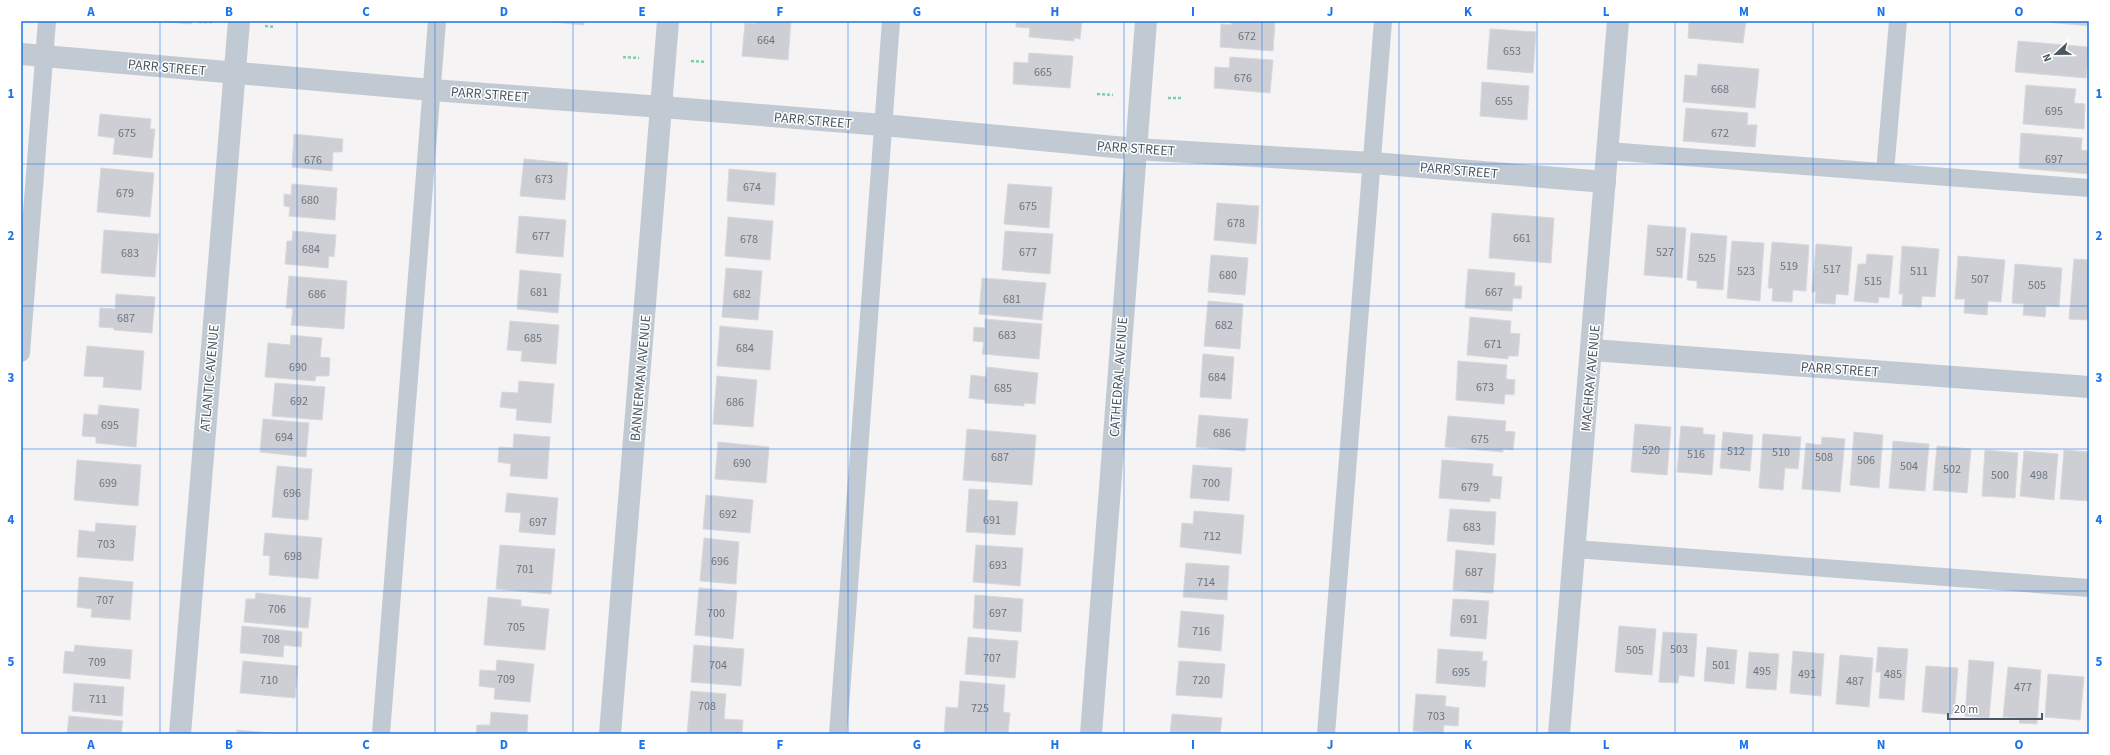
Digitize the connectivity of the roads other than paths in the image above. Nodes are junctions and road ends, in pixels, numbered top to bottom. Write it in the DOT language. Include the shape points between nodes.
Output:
graph roads {
  1 [pos="47,21"];
  2 [pos="239,21"];
  3 [pos="437,21"];
  4 [pos="668,21"];
  5 [pos="891,21"];
  6 [pos="1146,21"];
  7 [pos="1383,21"];
  8 [pos="1618,21"];
  9 [pos="1898,21"];
  10 [pos="21,54"];
  11 [pos="44,56"];
  12 [pos="234,73"];
  13 [pos="432,90"];
  14 [pos="662,107"];
  15 [pos="883,125"];
  16 [pos="1136,149"];
  17 [pos="1608,151"];
  18 [pos="1372,164"];
  19 [pos="1885,172"];
  20 [pos="1605,182"];
  21 [pos="2089,188"];
  22 [pos="1592,350"];
  23 [pos="21,353"];
  24 [pos="2089,387"];
  25 [pos="1575,549"];
  26 [pos="2089,588"];
  27 [pos="180,734"];
  28 [pos="382,734"];
  29 [pos="610,734"];
  30 [pos="838,734"];
  31 [pos="1091,734"];
  32 [pos="1326,734"];
  33 [pos="1559,734"];
  1 -- 11 [label="lane"];
  2 -- 12 [label="street, ATLANTIC AVENUE"];
  3 -- 13 [label="lane"];
  4 -- 14 [label="street, BANNERMAN AVENUE"];
  5 -- 15 [label="lane"];
  6 -- 16 [label="street, CATHEDRAL AVENUE"];
  7 -- 18 [label="lane"];
  8 -- 17 [label="street, MACHRAY AVENUE"];
  9 -- 19 [label="lane"];
  10 -- 11 [label="street, PARR STREET"];
  11 -- 12 [label="street, PARR STREET"];
  11 -- 23 [label="lane"];
  12 -- 13 [label="street, PARR STREET"];
  12 -- 27 [label="street, ATLANTIC AVENUE"];
  13 -- 14 [label="street, PARR STREET"];
  13 -- 28 [label="lane"];
  14 -- 15 [label="street, PARR STREET"];
  14 -- 29 [label="street, BANNERMAN AVENUE"];
  15 -- 16 [label="street, PARR STREET"];
  15 -- 30 [label="lane"];
  16 -- 18 [label="street, PARR STREET"];
  16 -- 31 [label="street, CATHEDRAL AVENUE"];
  17 -- 19 [label="lane"];
  17 -- 20 [label="street, MACHRAY AVENUE"];
  18 -- 20 [label="street, PARR STREET"];
  18 -- 32 [label="lane"];
  19 -- 21 [label="lane"];
  20 -- 22 [label="street, MACHRAY AVENUE"];
  22 -- 24 [label="street, PARR STREET"];
  22 -- 25 [label="street, MACHRAY AVENUE"];
  25 -- 26 [label="lane"];
  25 -- 33 [label="street, MACHRAY AVENUE"];
}
